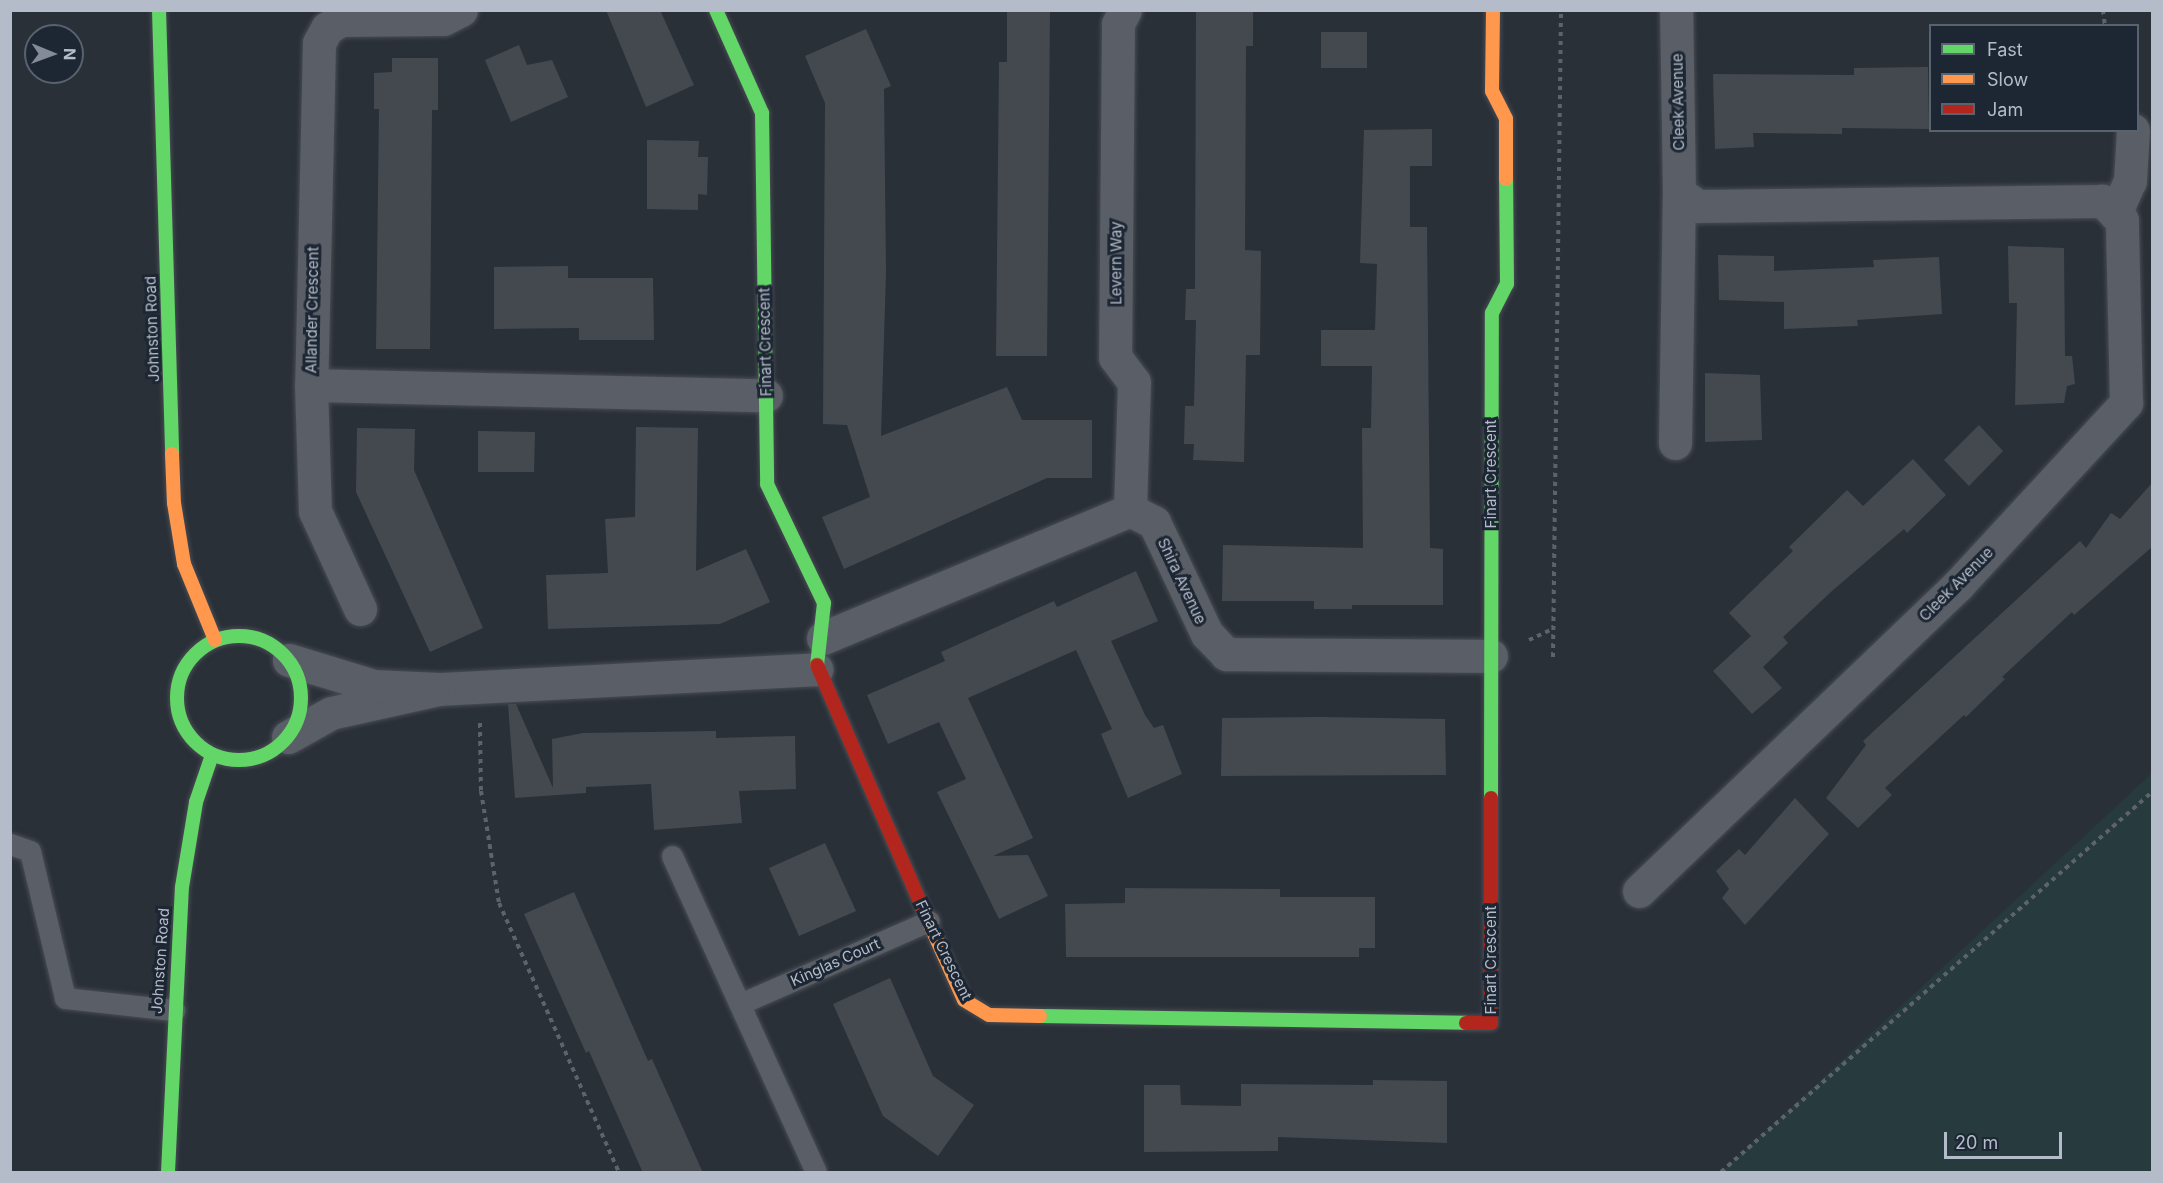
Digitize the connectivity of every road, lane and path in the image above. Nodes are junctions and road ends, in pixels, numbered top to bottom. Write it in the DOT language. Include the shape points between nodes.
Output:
graph roads {
  1 [pos="159,10"];
  2 [pos="460,10"];
  3 [pos="716,10"];
  4 [pos="1125,10"];
  5 [pos="1493,10"];
  6 [pos="1561,10"];
  7 [pos="1676,10"];
  8 [pos="2133,132"];
  9 [pos="1679,193"];
  10 [pos="2115,214"];
  11 [pos="311,385"];
  12 [pos="766,395"];
  13 [pos="1675,443"];
  14 [pos="1130,510"];
  15 [pos="360,609"];
  16 [pos="215,640"];
  17 [pos="820,653"];
  18 [pos="1491,656"];
  19 [pos="1552,657"];
  20 [pos="289,660"];
  21 [pos="480,687"];
  22 [pos="440,689"];
  23 [pos="288,737"];
  24 [pos="212,755"];
  25 [pos="2152,792"];
  26 [pos="10,844"];
  27 [pos="672,856"];
  28 [pos="1639,891"];
  29 [pos="929,921"];
  30 [pos="742,1003"];
  31 [pos="174,1010"];
  32 [pos="168,1173"];
  33 [pos="619,1173"];
  34 [pos="816,1173"];
  35 [pos="1721,1173"];
  1 -- 16 [label="street, Johnston Road" via="174,503 184,564"];
  2 -- 11 [label="street, Allander Crescent" via="442,19 341,20 327,28 319,43"];
  3 -- 12 [label="street, Finart Crescent" via="762,113"];
  4 -- 14 [label="street, Levern Way" via="1118,24 1115,357 1134,382"];
  5 -- 18 [label="street, Finart Crescent" via="1492,91 1506,119 1508,284 1492,313"];
  6 -- 19 [label="path"];
  7 -- 9 [label="street, Cleek Avenue"];
  8 -- 10 [label="street" via="2130,181"];
  9 -- 10 [label="street" via="1698,206 2102,201"];
  9 -- 13 [label="street, Cleek Avenue"];
  10 -- 28 [label="street, Cleek Avenue" via="2122,220 2126,403 1958,585"];
  11 -- 12 [label="street, Allander Crescent"];
  11 -- 15 [label="street" via="315,511"];
  12 -- 17 [label="street, Finart Crescent" via="767,484 824,603"];
  14 -- 17 [label="street"];
  14 -- 18 [label="street, Shira Avenue" via="1154,522 1207,634 1226,654"];
  16 -- 20 [label="street" via="235,635 255,637 274,645"];
  16 -- 24 [label="street" via="198,650 177,686 183,726 195,743"];
  17 -- 21 [label="street"];
  17 -- 29 [label="street, Finart Crescent"];
  18 -- 29 [label="street, Finart Crescent" via="1491,1023 989,1015 964,1000"];
  20 -- 22 [label="street" via="374,686"];
  20 -- 23 [label="street" via="299,678 302,699 298,719"];
  21 -- 22 [label="street"];
  21 -- 33 [label="path" via="481,791 499,903"];
  22 -- 23 [label="street" via="331,713"];
  23 -- 24 [label="street" via="273,751 253,759"];
  24 -- 31 [label="street, Johnston Road" via="196,802 182,887"];
  25 -- 35 [label="path"];
  26 -- 31 [label="lane" via="30,851 65,998"];
  27 -- 30 [label="lane"];
  29 -- 30 [label="lane, Kinglas Court"];
  30 -- 34 [label="lane"];
  31 -- 32 [label="street, Johnston Road"];
}
